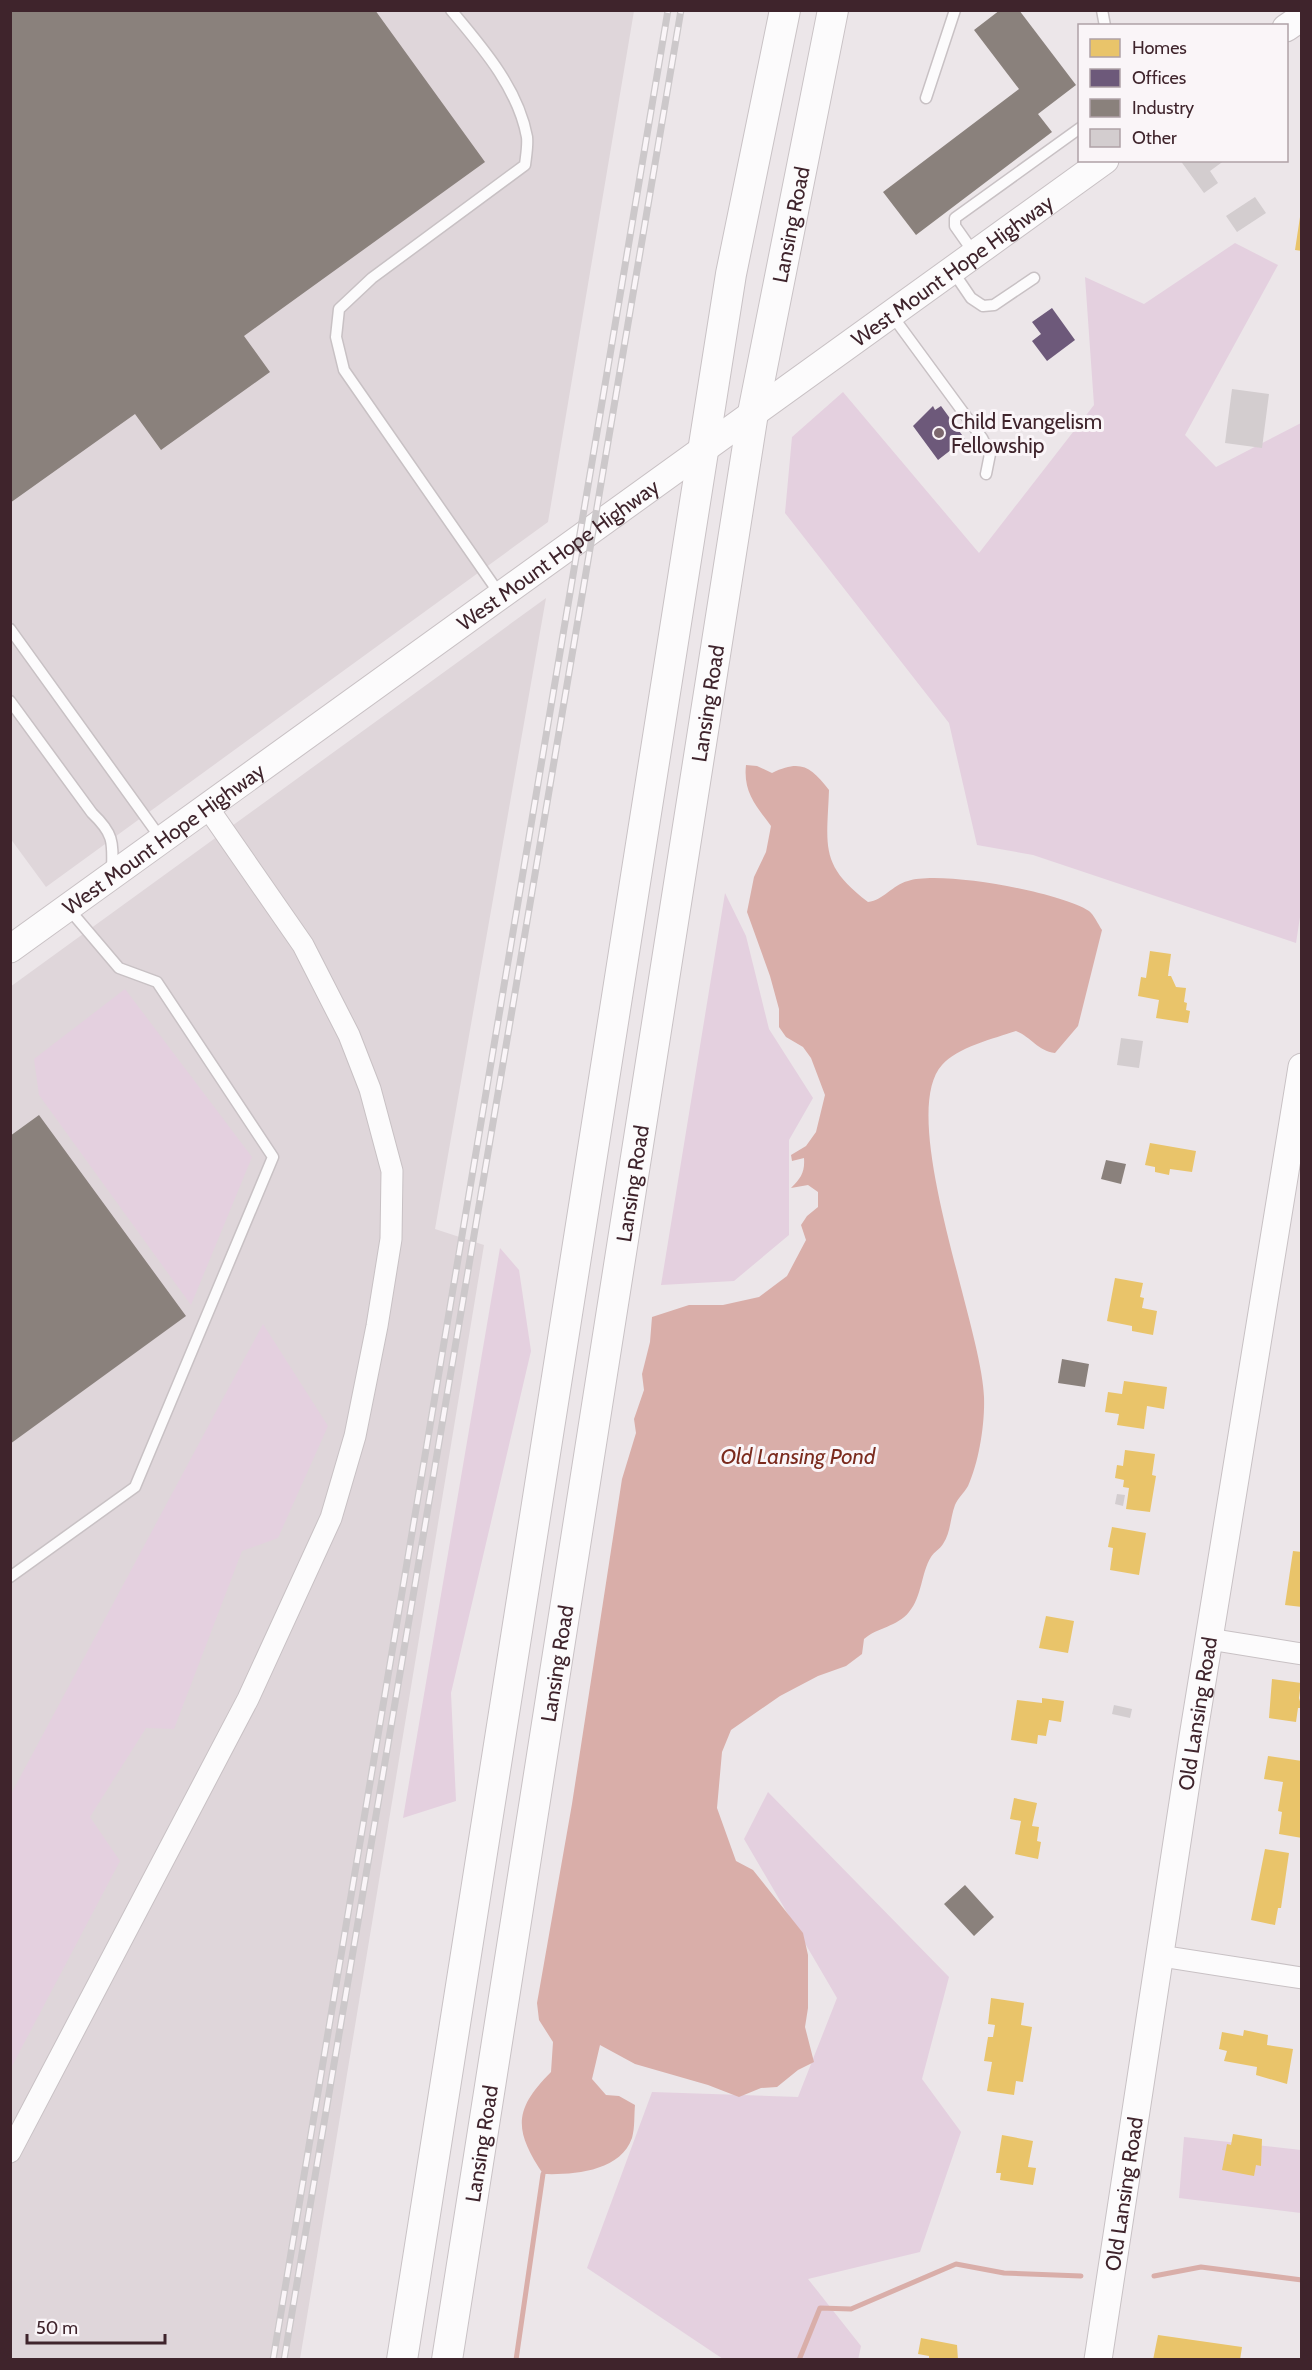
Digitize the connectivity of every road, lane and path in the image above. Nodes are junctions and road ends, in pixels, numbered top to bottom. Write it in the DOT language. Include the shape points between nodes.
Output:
graph roads {
  1 [pos="451,10"];
  2 [pos="785,10"];
  3 [pos="833,10"];
  4 [pos="955,10"];
  5 [pos="1302,17"];
  6 [pos="1288,27"];
  7 [pos="926,98"];
  8 [pos="1078,129"];
  9 [pos="1102,162"];
  10 [pos="974,254"];
  11 [pos="952,270"];
  12 [pos="1034,278"];
  13 [pos="891,313"];
  14 [pos="753,413"];
  15 [pos="702,451"];
  16 [pos="986,474"];
  17 [pos="501,596"];
  18 [pos="10,629"];
  19 [pos="10,701"];
  20 [pos="208,808"];
  21 [pos="162,840"];
  22 [pos="112,877"];
  23 [pos="68,908"];
  24 [pos="10,950"];
  25 [pos="1302,1067"];
  26 [pos="10,1577"];
  27 [pos="1209,1639"];
  28 [pos="1302,1654"];
  29 [pos="1161,1956"];
  30 [pos="1302,1978"];
  31 [pos="10,2152"];
  32 [pos="1100,2348"];
  33 [pos="402,2360"];
  34 [pos="447,2360"];
  1 -- 17 [label="lane" via="515,98 527,139 525,165 372,278 339,309 336,337 344,370"];
  2 -- 15 [label="main road, Lansing Road" via="731,274"];
  3 -- 14 [label="main road, Lansing Road"];
  4 -- 7 [label="lane"];
  5 -- 6 [label="street"];
  8 -- 10 [label="lane" via="955,218 955,226"];
  9 -- 10 [label="street, West Mount Hope Highway"];
  10 -- 11 [label="street, West Mount Hope Highway"];
  11 -- 12 [label="lane" via="971,298 983,306 994,305"];
  11 -- 13 [label="street, West Mount Hope Highway"];
  13 -- 14 [label="street, West Mount Hope Highway"];
  13 -- 16 [label="lane" via="982,438 990,454"];
  14 -- 15 [label="street, West Mount Hope Highway"];
  14 -- 34 [label="main road, Lansing Road"];
  15 -- 17 [label="street, West Mount Hope Highway"];
  15 -- 33 [label="main road, Lansing Road"];
  17 -- 20 [label="street, West Mount Hope Highway"];
  18 -- 21 [label="lane"];
  19 -- 22 [label="lane" via="92,813 106,826 113,841"];
  20 -- 21 [label="street, West Mount Hope Highway"];
  20 -- 31 [label="street" via="303,945 349,1035 370,1089 392,1171 391,1239 355,1436 331,1518 248,1699"];
  21 -- 22 [label="street, West Mount Hope Highway"];
  22 -- 23 [label="street, West Mount Hope Highway"];
  23 -- 24 [label="street, West Mount Hope Highway"];
  23 -- 26 [label="lane" via="120,968 157,982 273,1157 135,1488"];
  25 -- 27 [label="street, Old Lansing Road"];
  27 -- 28 [label="street"];
  27 -- 29 [label="street, Old Lansing Road"];
  29 -- 30 [label="street"];
  29 -- 32 [label="street, Old Lansing Road"];
}
